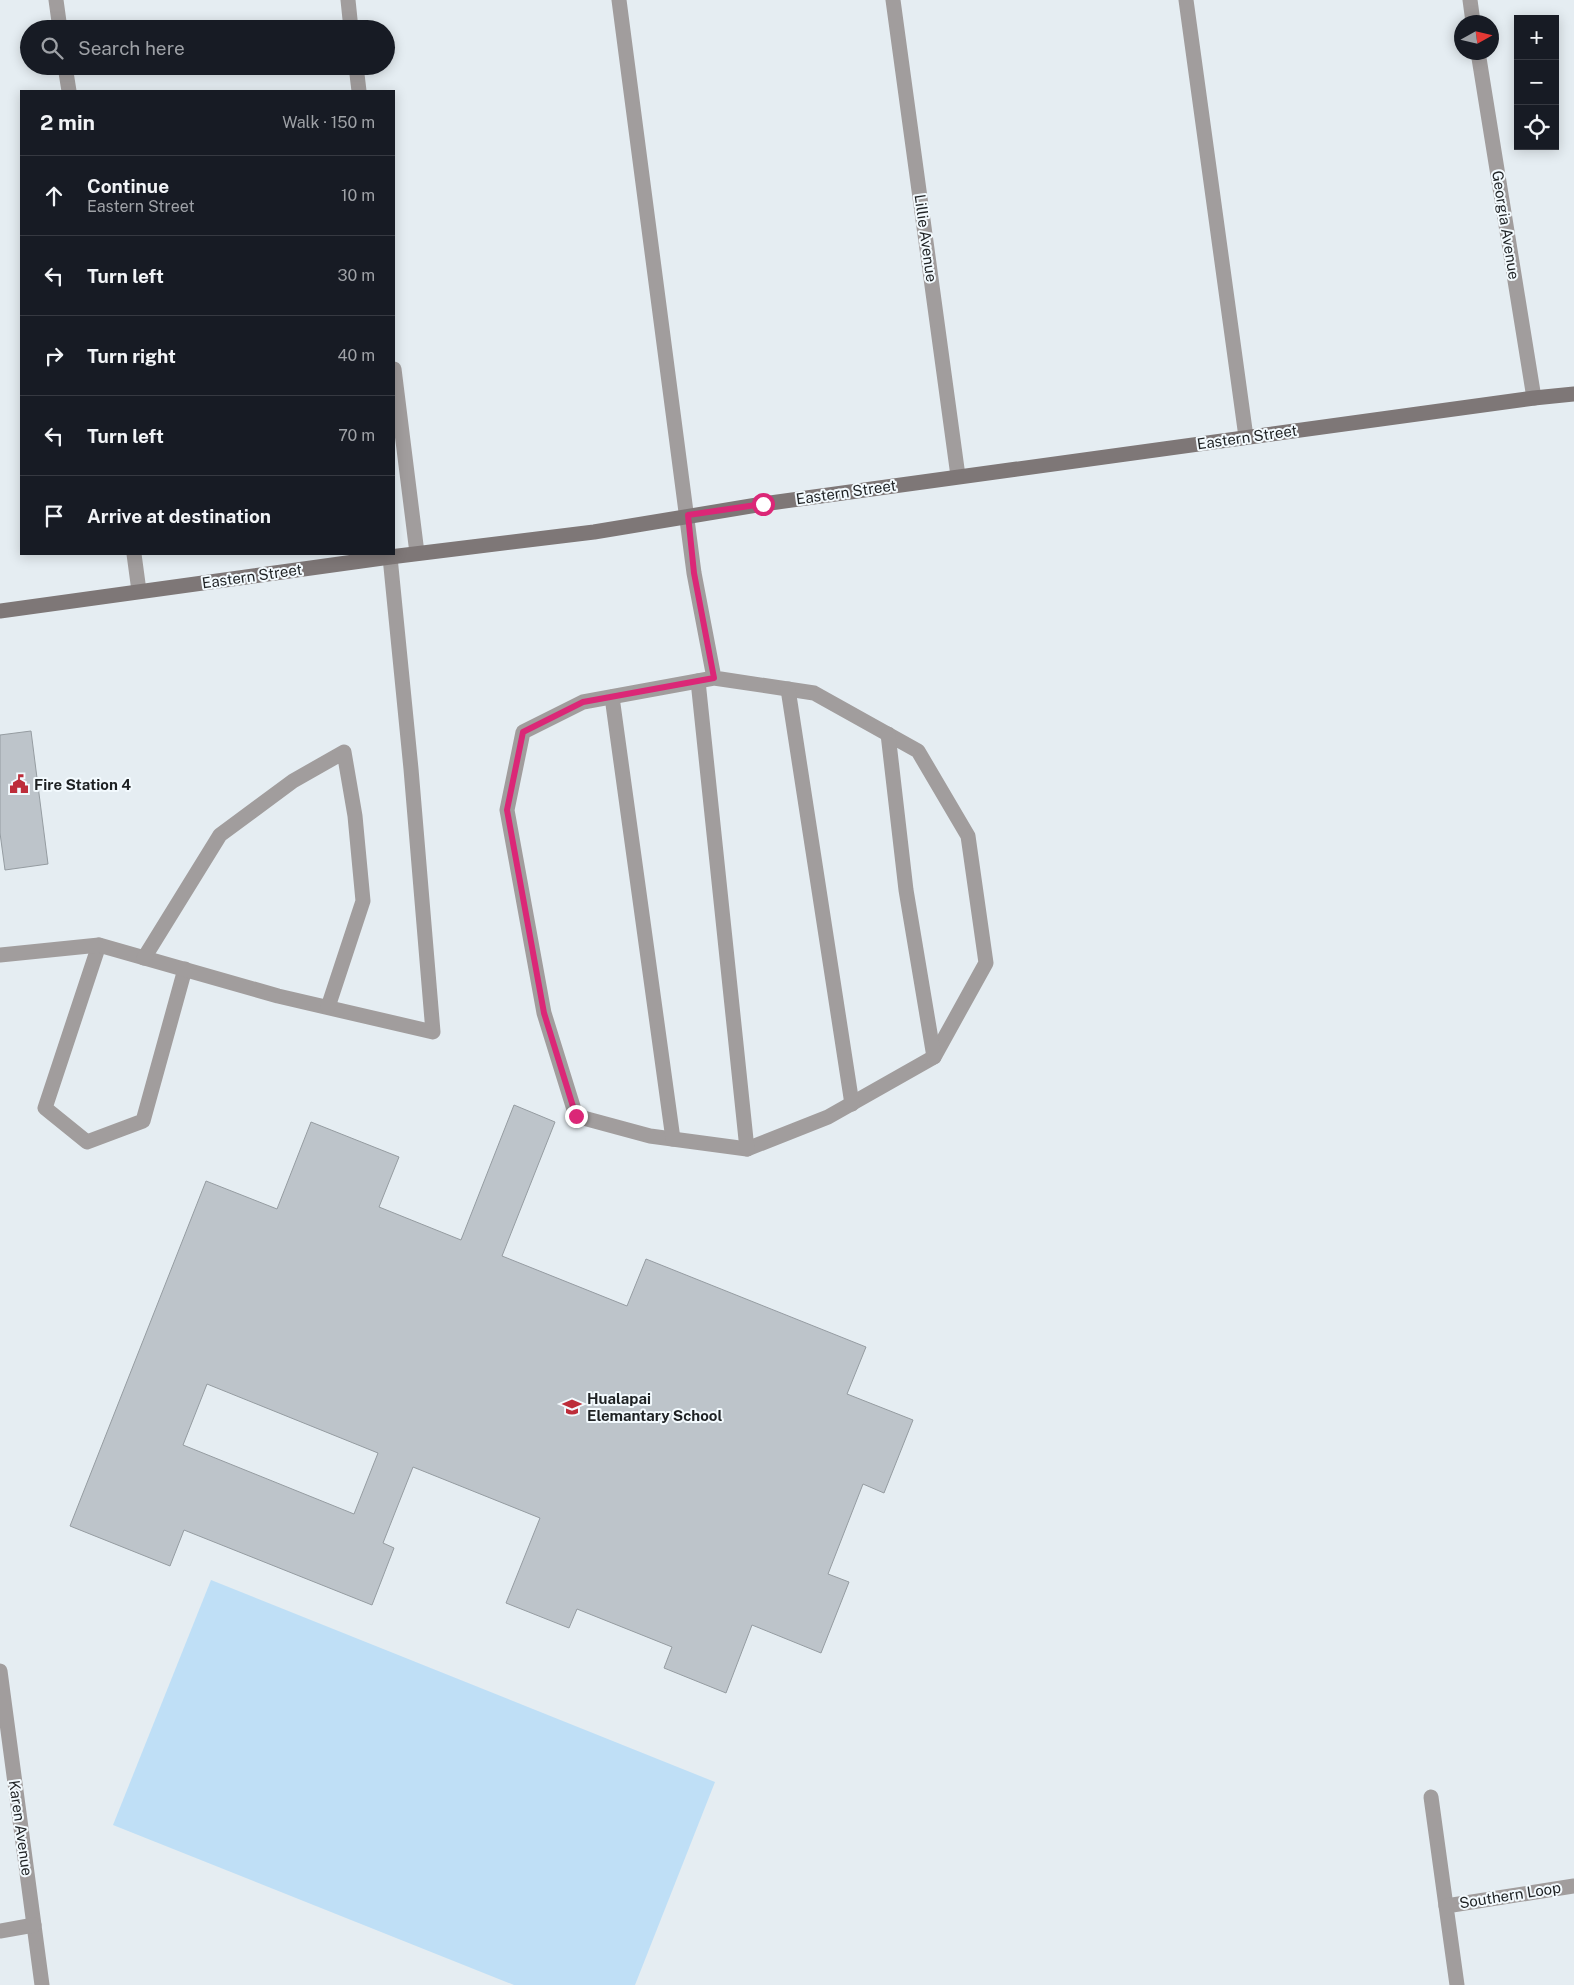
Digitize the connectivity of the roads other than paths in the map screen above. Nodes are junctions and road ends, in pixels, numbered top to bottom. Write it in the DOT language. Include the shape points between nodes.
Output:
graph roads {
  1 [pos="56,0"];
  2 [pos="348,0"];
  3 [pos="619,0"];
  4 [pos="893,0"];
  5 [pos="1186,0"];
  6 [pos="1470,0"];
  7 [pos="1472,15"];
  8 [pos="59,20"];
  9 [pos="350,20"];
  10 [pos="1479,60"];
  11 [pos="66,75"];
  12 [pos="357,75"];
  13 [pos="69,90"];
  14 [pos="359,90"];
  15 [pos="395,377"];
  16 [pos="1574,394"];
  17 [pos="1534,398"];
  18 [pos="1246,437"];
  19 [pos="958,476"];
  20 [pos="688,515"];
  21 [pos="417,553"];
  22 [pos="134,555"];
  23 [pos="390,556"];
  24 [pos="139,591"];
  25 [pos="0,610"];
  26 [pos="714,678"];
  27 [pos="698,681"];
  28 [pos="788,689"];
  29 [pos="612,697"];
  30 [pos="888,734"];
  31 [pos="99,945"];
  32 [pos="0,955"];
  33 [pos="144,958"];
  34 [pos="185,969"];
  35 [pos="328,1007"];
  36 [pos="934,1058"];
  37 [pos="852,1104"];
  38 [pos="673,1139"];
  39 [pos="747,1149"];
  40 [pos="0,1671"];
  41 [pos="1431,1797"];
  42 [pos="1574,1886"];
  43 [pos="1446,1906"];
  44 [pos="34,1925"];
  45 [pos="0,1931"];
  46 [pos="42,1985"];
  47 [pos="1457,1985"];
  1 -- 8 [label="street"];
  2 -- 9 [label="street"];
  3 -- 20 [label="street"];
  4 -- 19 [label="street, Lillie Avenue"];
  5 -- 18 [label="street"];
  6 -- 7 [label="street"];
  10 -- 17 [label="street, Georgia Avenue"];
  11 -- 13 [label="street"];
  12 -- 14 [label="street"];
  15 -- 21 [label="street"];
  16 -- 17 [label="main road, Eastern Street"];
  17 -- 18 [label="main road, Eastern Street"];
  18 -- 19 [label="main road, Eastern Street"];
  19 -- 20 [label="main road, Eastern Street"];
  20 -- 21 [label="main road, Eastern Street" via="594,532"];
  20 -- 26 [label="street" via="694,573"];
  21 -- 23 [label="main road, Eastern Street"];
  22 -- 24 [label="street"];
  23 -- 24 [label="main road, Eastern Street"];
  23 -- 35 [label="street" via="433,1032"];
  24 -- 25 [label="main road, Eastern Street"];
  26 -- 27 [label="street"];
  26 -- 28 [label="street"];
  27 -- 29 [label="street"];
  27 -- 39 [label="street"];
  28 -- 30 [label="street" via="814,693"];
  28 -- 37 [label="street"];
  29 -- 38 [label="street"];
  29 -- 38 [label="street" via="583,702 523,732 507,810 544,1013 576,1116"];
  30 -- 36 [label="street" via="906,890"];
  30 -- 36 [label="street" via="918,750 968,836 986,963"];
  31 -- 32 [label="street"];
  31 -- 33 [label="street"];
  31 -- 34 [label="street" via="45,1108 87,1142 143,1122"];
  33 -- 34 [label="street"];
  33 -- 35 [label="street" via="220,835 293,781 344,752 355,816 363,901"];
  34 -- 35 [label="street"];
  36 -- 37 [label="street"];
  37 -- 39 [label="street" via="828,1118"];
  38 -- 39 [label="street"];
  40 -- 44 [label="street, Karen Avenue"];
  41 -- 43 [label="street, Southern Loop"];
  42 -- 43 [label="street, Southern Loop"];
  43 -- 47 [label="street, Southern Loop"];
  44 -- 45 [label="street"];
  44 -- 46 [label="street, Karen Avenue"];
}
